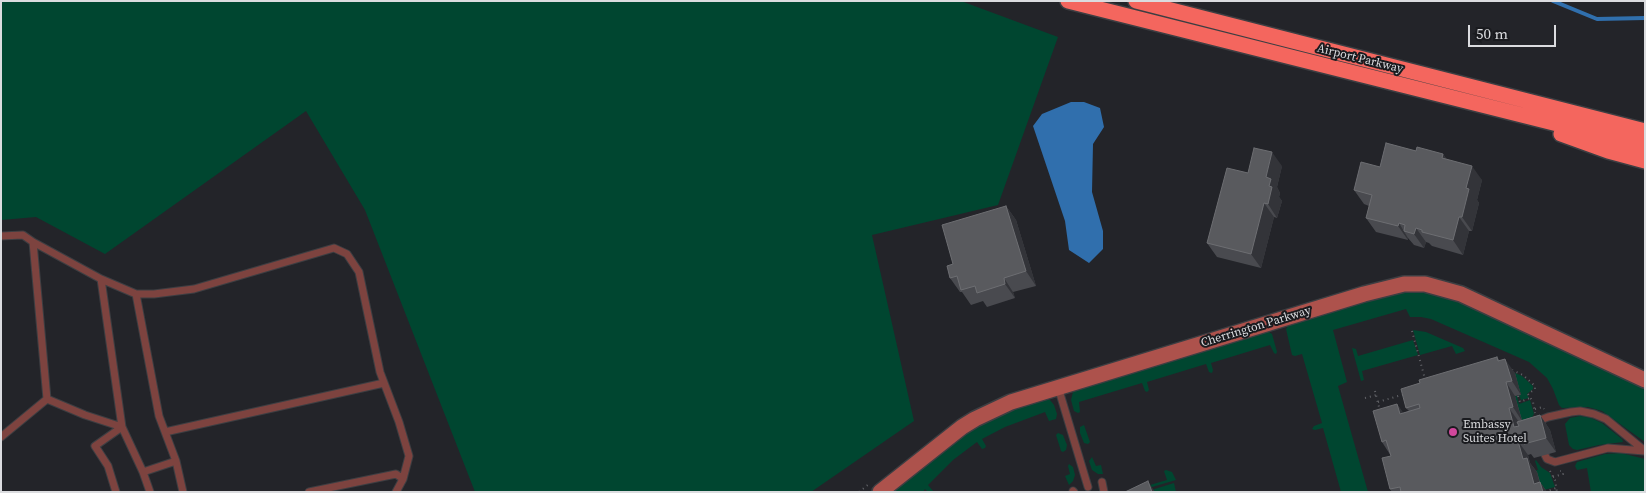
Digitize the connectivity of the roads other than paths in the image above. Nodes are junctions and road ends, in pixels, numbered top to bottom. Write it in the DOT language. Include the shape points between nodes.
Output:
graph roads {
  1 [pos="1068,1"];
  2 [pos="1136,1"];
  3 [pos="1262,34"];
  4 [pos="1482,105"];
  5 [pos="1645,121"];
  6 [pos="1645,131"];
  7 [pos="1645,146"];
  8 [pos="1645,162"];
  9 [pos="1,236"];
  10 [pos="33,242"];
  11 [pos="101,279"];
  12 [pos="136,294"];
  13 [pos="1645,380"];
  14 [pos="384,383"];
  15 [pos="1058,387"];
  16 [pos="47,399"];
  17 [pos="122,427"];
  18 [pos="165,432"];
  19 [pos="1538,433"];
  20 [pos="1,437"];
  21 [pos="1645,451"];
  22 [pos="1545,455"];
  23 [pos="176,461"];
  24 [pos="143,472"];
  25 [pos="403,479"];
  26 [pos="1102,482"];
  27 [pos="1088,486"];
  28 [pos="116,492"];
  29 [pos="150,492"];
  30 [pos="184,492"];
  31 [pos="309,492"];
  32 [pos="396,492"];
  33 [pos="880,492"];
  34 [pos="1104,492"];
  1 -- 4 [label="highway, Airport Parkway"];
  2 -- 3 [label="highway, Airport Parkway"];
  3 -- 5 [label="highway"];
  3 -- 6 [label="highway, Airport Parkway"];
  4 -- 7 [label="highway, Airport Parkway"];
  4 -- 8 [label="highway"];
  9 -- 10 [label="lane" via="23,235"];
  10 -- 11 [label="lane"];
  10 -- 16 [label="lane"];
  11 -- 12 [label="lane"];
  11 -- 17 [label="lane"];
  12 -- 14 [label="lane" via="194,289 334,248 347,254 358,272"];
  12 -- 18 [label="lane" via="159,416"];
  13 -- 15 [label="street, Cherrington Parkway" via="1461,294 1415,284 1364,294"];
  14 -- 18 [label="lane"];
  14 -- 25 [label="lane" via="409,456"];
  15 -- 27 [label="lane"];
  15 -- 33 [label="street, Cherrington Parkway" via="1011,402 975,419"];
  16 -- 17 [label="lane"];
  16 -- 20 [label="lane"];
  17 -- 24 [label="lane"];
  17 -- 28 [label="lane" via="95,446 108,466"];
  18 -- 23 [label="lane"];
  19 -- 21 [label="lane" via="1543,419 1571,412 1587,412 1606,419"];
  21 -- 22 [label="lane" via="1608,448 1555,462"];
  23 -- 24 [label="lane"];
  23 -- 30 [label="lane"];
  24 -- 29 [label="lane"];
  25 -- 31 [label="lane" via="396,474"];
  25 -- 32 [label="lane"];
  26 -- 34 [label="lane"];
}
